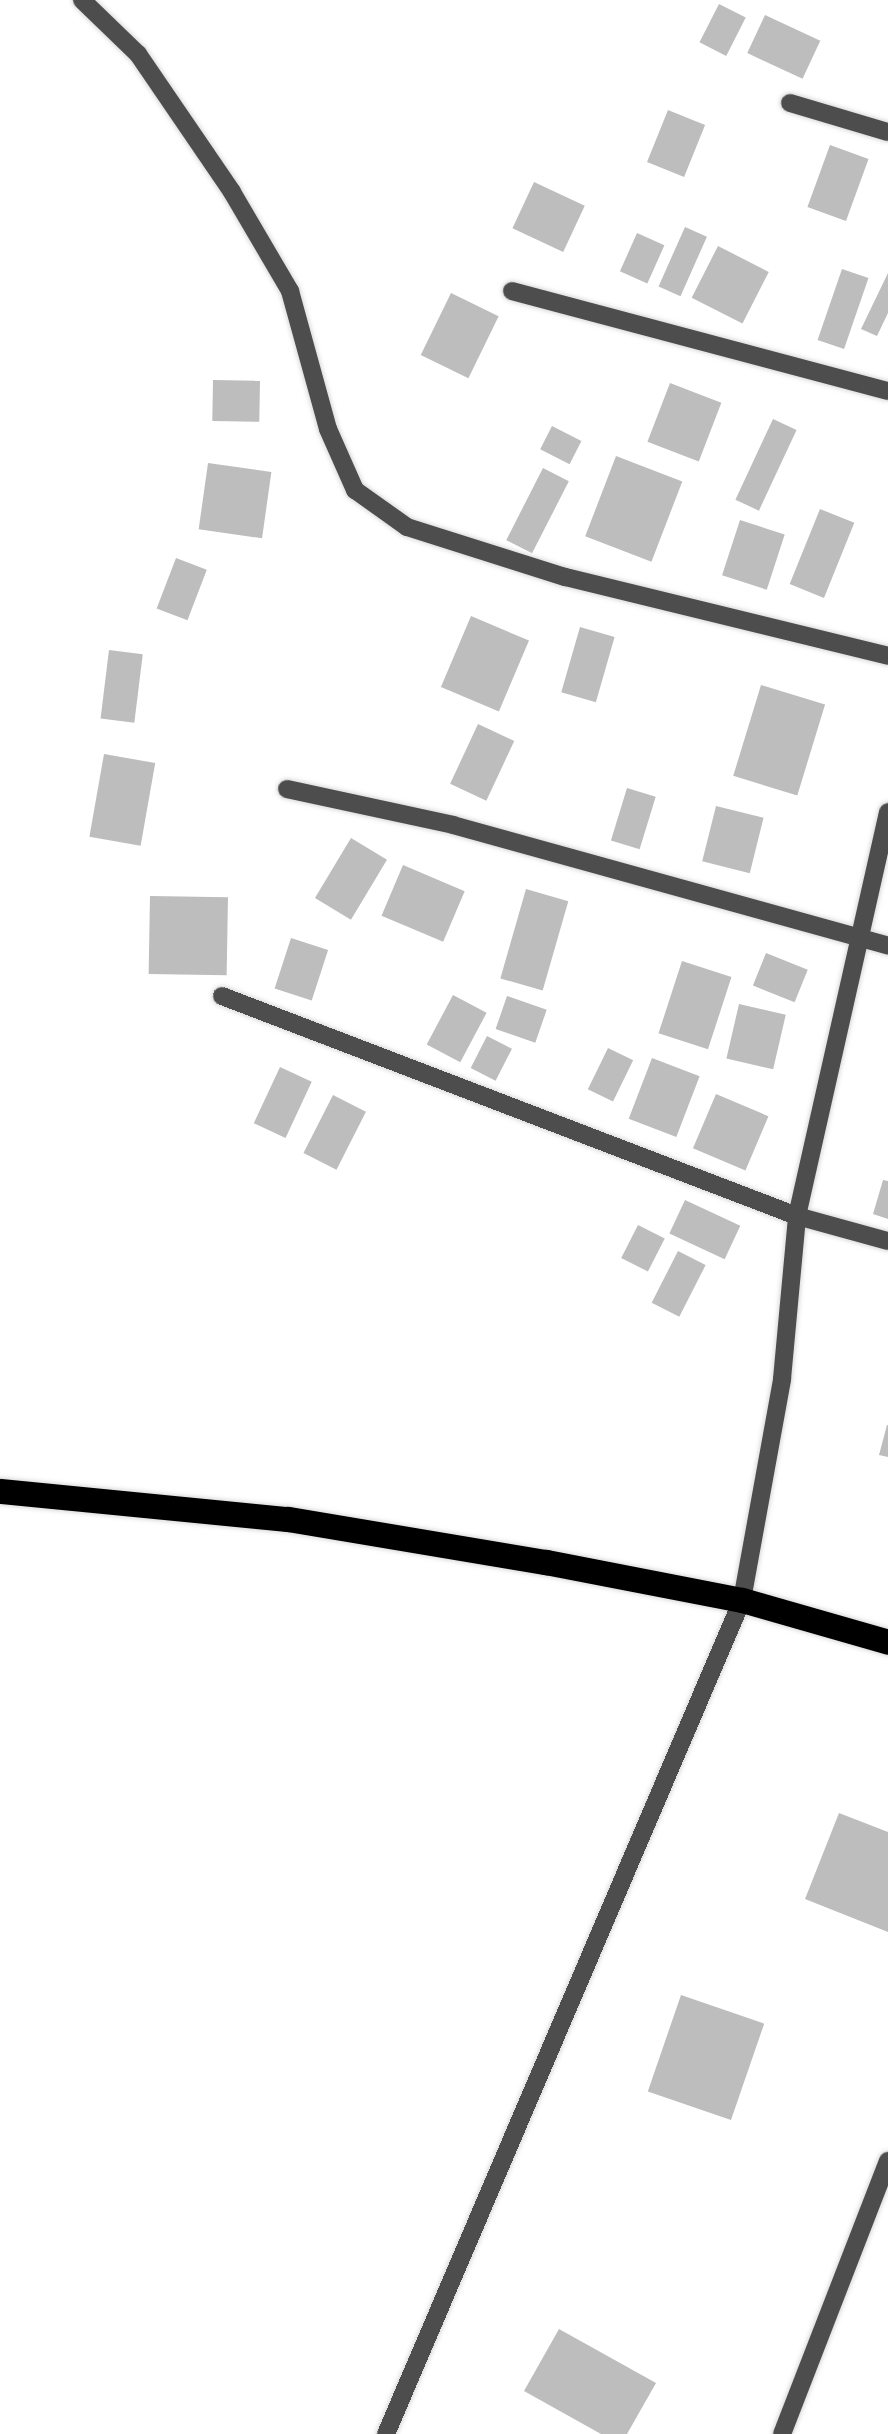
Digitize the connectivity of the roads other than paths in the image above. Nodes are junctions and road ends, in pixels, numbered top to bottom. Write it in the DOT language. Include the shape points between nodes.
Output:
graph roads {
  1 [pos="82,0"];
  2 [pos="790,102"];
  3 [pos="888,132"];
  4 [pos="512,290"];
  5 [pos="888,392"];
  6 [pos="888,656"];
  7 [pos="287,789"];
  8 [pos="888,812"];
  9 [pos="857,937"];
  10 [pos="888,946"];
  11 [pos="222,996"];
  12 [pos="797,1216"];
  13 [pos="888,1241"];
  14 [pos="0,1491"];
  15 [pos="742,1600"];
  16 [pos="888,1642"];
  17 [pos="888,2161"];
  18 [pos="386,2434"];
  19 [pos="782,2434"];
  1 -- 6 [label="street" via="138,54 290,291 328,429 355,490 406,526 566,577"];
  2 -- 3 [label="street"];
  4 -- 5 [label="street"];
  7 -- 9 [label="street" via="453,826"];
  8 -- 9 [label="street"];
  9 -- 10 [label="street"];
  9 -- 12 [label="street"];
  11 -- 12 [label="street"];
  12 -- 13 [label="street"];
  12 -- 15 [label="street" via="782,1379"];
  14 -- 15 [label="main road" via="288,1519"];
  15 -- 16 [label="main road"];
  15 -- 18 [label="street"];
  17 -- 19 [label="street"];
}
